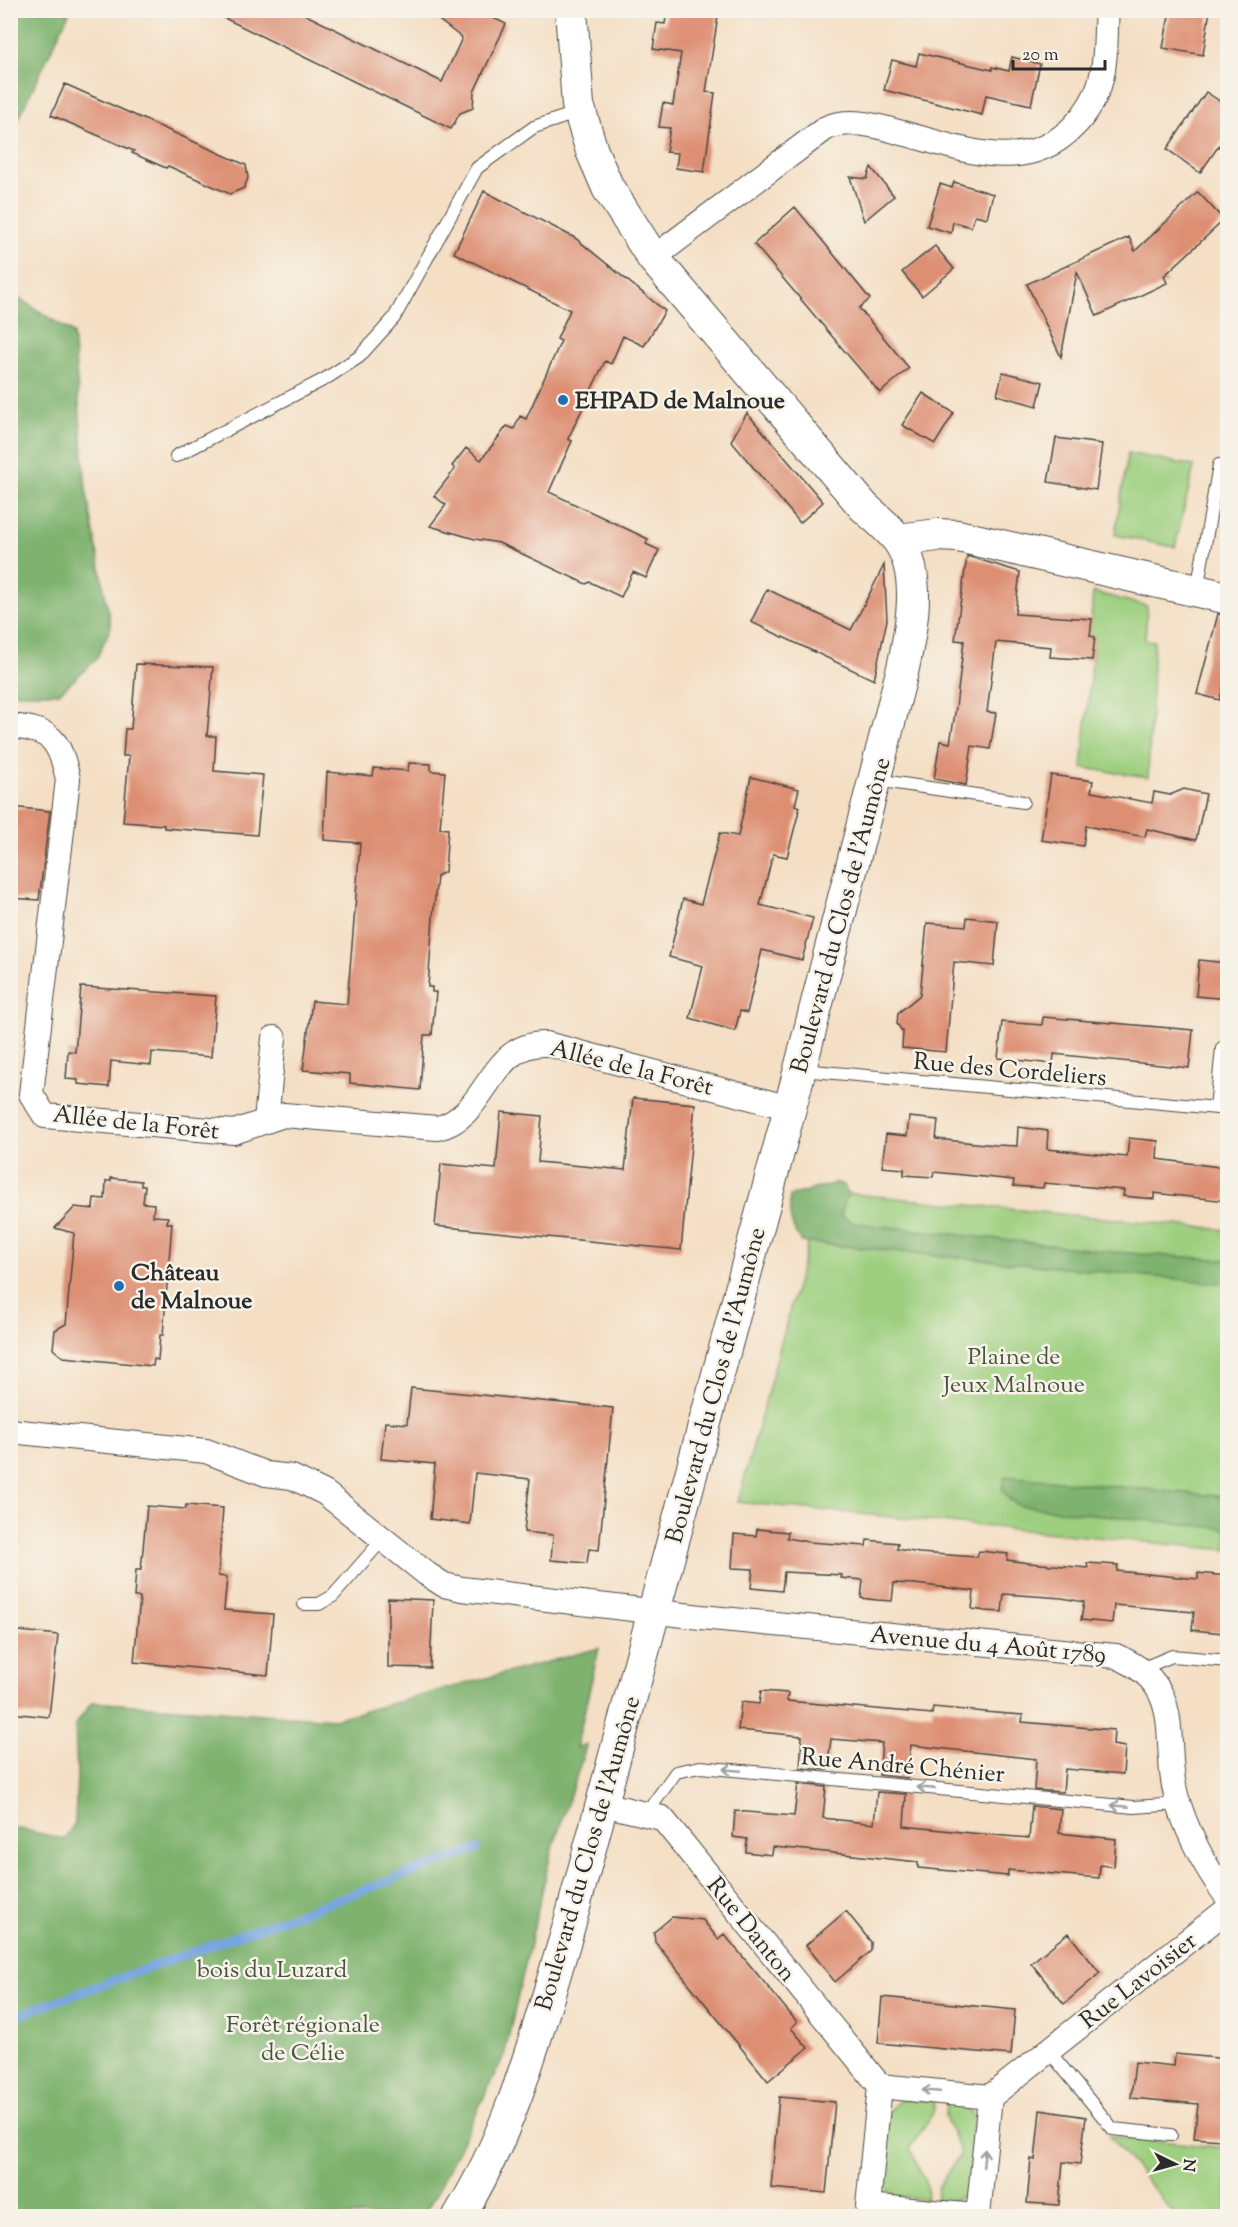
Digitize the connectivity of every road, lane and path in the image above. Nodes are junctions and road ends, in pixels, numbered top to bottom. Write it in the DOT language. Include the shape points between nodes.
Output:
graph roads {
  1 [pos="571,10"];
  2 [pos="1107,10"];
  3 [pos="580,111"];
  4 [pos="653,258"];
  5 [pos="176,456"];
  6 [pos="1219,465"];
  7 [pos="898,540"];
  8 [pos="1197,591"];
  9 [pos="1227,598"];
  10 [pos="10,726"];
  11 [pos="875,780"];
  12 [pos="1023,802"];
  13 [pos="274,1038"];
  14 [pos="1227,1049"];
  15 [pos="800,1070"];
  16 [pos="790,1108"];
  17 [pos="1222,1108"];
  18 [pos="266,1121"];
  19 [pos="10,1431"];
  20 [pos="383,1539"];
  21 [pos="304,1604"];
  22 [pos="654,1611"];
  23 [pos="1227,1661"];
  24 [pos="1142,1669"];
  25 [pos="603,1804"];
  26 [pos="1179,1804"];
  27 [pos="645,1814"];
  28 [pos="1227,1898"];
  29 [pos="1227,1909"];
  30 [pos="1048,2049"];
  31 [pos="880,2086"];
  32 [pos="990,2097"];
  33 [pos="1171,2135"];
  34 [pos="862,2211"];
  35 [pos="459,2217"];
  36 [pos="977,2217"];
  1 -- 3 [label="street"];
  2 -- 4 [label="street" via="1102,77 1096,93 1079,122 1057,141 1023,155 998,156 879,127 836,124"];
  3 -- 4 [label="street" via="608,188"];
  3 -- 5 [label="lane" via="534,127 477,168 394,318 359,357 325,379"];
  4 -- 7 [label="street" via="864,507"];
  6 -- 8 [label="lane"];
  7 -- 8 [label="street" via="958,536"];
  7 -- 11 [label="street, Boulevard du Clos de l'Aumône" via="910,575 910,636"];
  8 -- 9 [label="street"];
  10 -- 18 [label="street, Allée de la Forêt" via="47,733 62,751 68,779 31,1094 40,1109 45,1116 234,1132"];
  11 -- 12 [label="lane"];
  11 -- 15 [label="street, Boulevard du Clos de l'Aumône"];
  13 -- 18 [label="street"];
  14 -- 17 [label="lane, Rue des Cordeliers" via="1222,1048"];
  15 -- 16 [label="street, Boulevard du Clos de l'Aumône"];
  15 -- 17 [label="lane, Rue des Cordeliers"];
  16 -- 18 [label="street, Allée de la Forêt" via="532,1043 520,1047 505,1061 462,1118 451,1125 438,1128 284,1115"];
  16 -- 22 [label="street, Boulevard du Clos de l'Aumône"];
  19 -- 20 [label="street, Avenue du 4 Août 1789" via="206,1451 266,1474 308,1482"];
  20 -- 21 [label="lane" via="333,1596 319,1604"];
  20 -- 22 [label="street, Avenue du 4 Août 1789" via="444,1585 462,1590"];
  22 -- 24 [label="street, Avenue du 4 Août 1789" via="1116,1656"];
  22 -- 25 [label="street, Boulevard du Clos de l'Aumône"];
  23 -- 24 [label="lane" via="1172,1656"];
  24 -- 26 [label="street, Avenue du 4 Août 1789" via="1166,1701"];
  25 -- 27 [label="street, Rue Danton"];
  25 -- 35 [label="street, Boulevard du Clos de l'Aumône" via="527,2064 490,2157"];
  26 -- 27 [label="lane, Rue André Chénier, one-way" via="1134,1807 700,1767 676,1772"];
  26 -- 28 [label="street, Avenue du 4 Août 1789" via="1197,1848"];
  27 -- 31 [label="street, Rue Danton" via="662,1818"];
  29 -- 30 [label="street, Rue Lavoisier"];
  30 -- 32 [label="street, Rue Lavoisier"];
  30 -- 33 [label="lane" via="1113,2130"];
  32 -- 31 [label="street, one-way"];
  31 -- 34 [label="street"];
  36 -- 32 [label="street, one-way"];
  34 -- 36 [label="street"];
}
